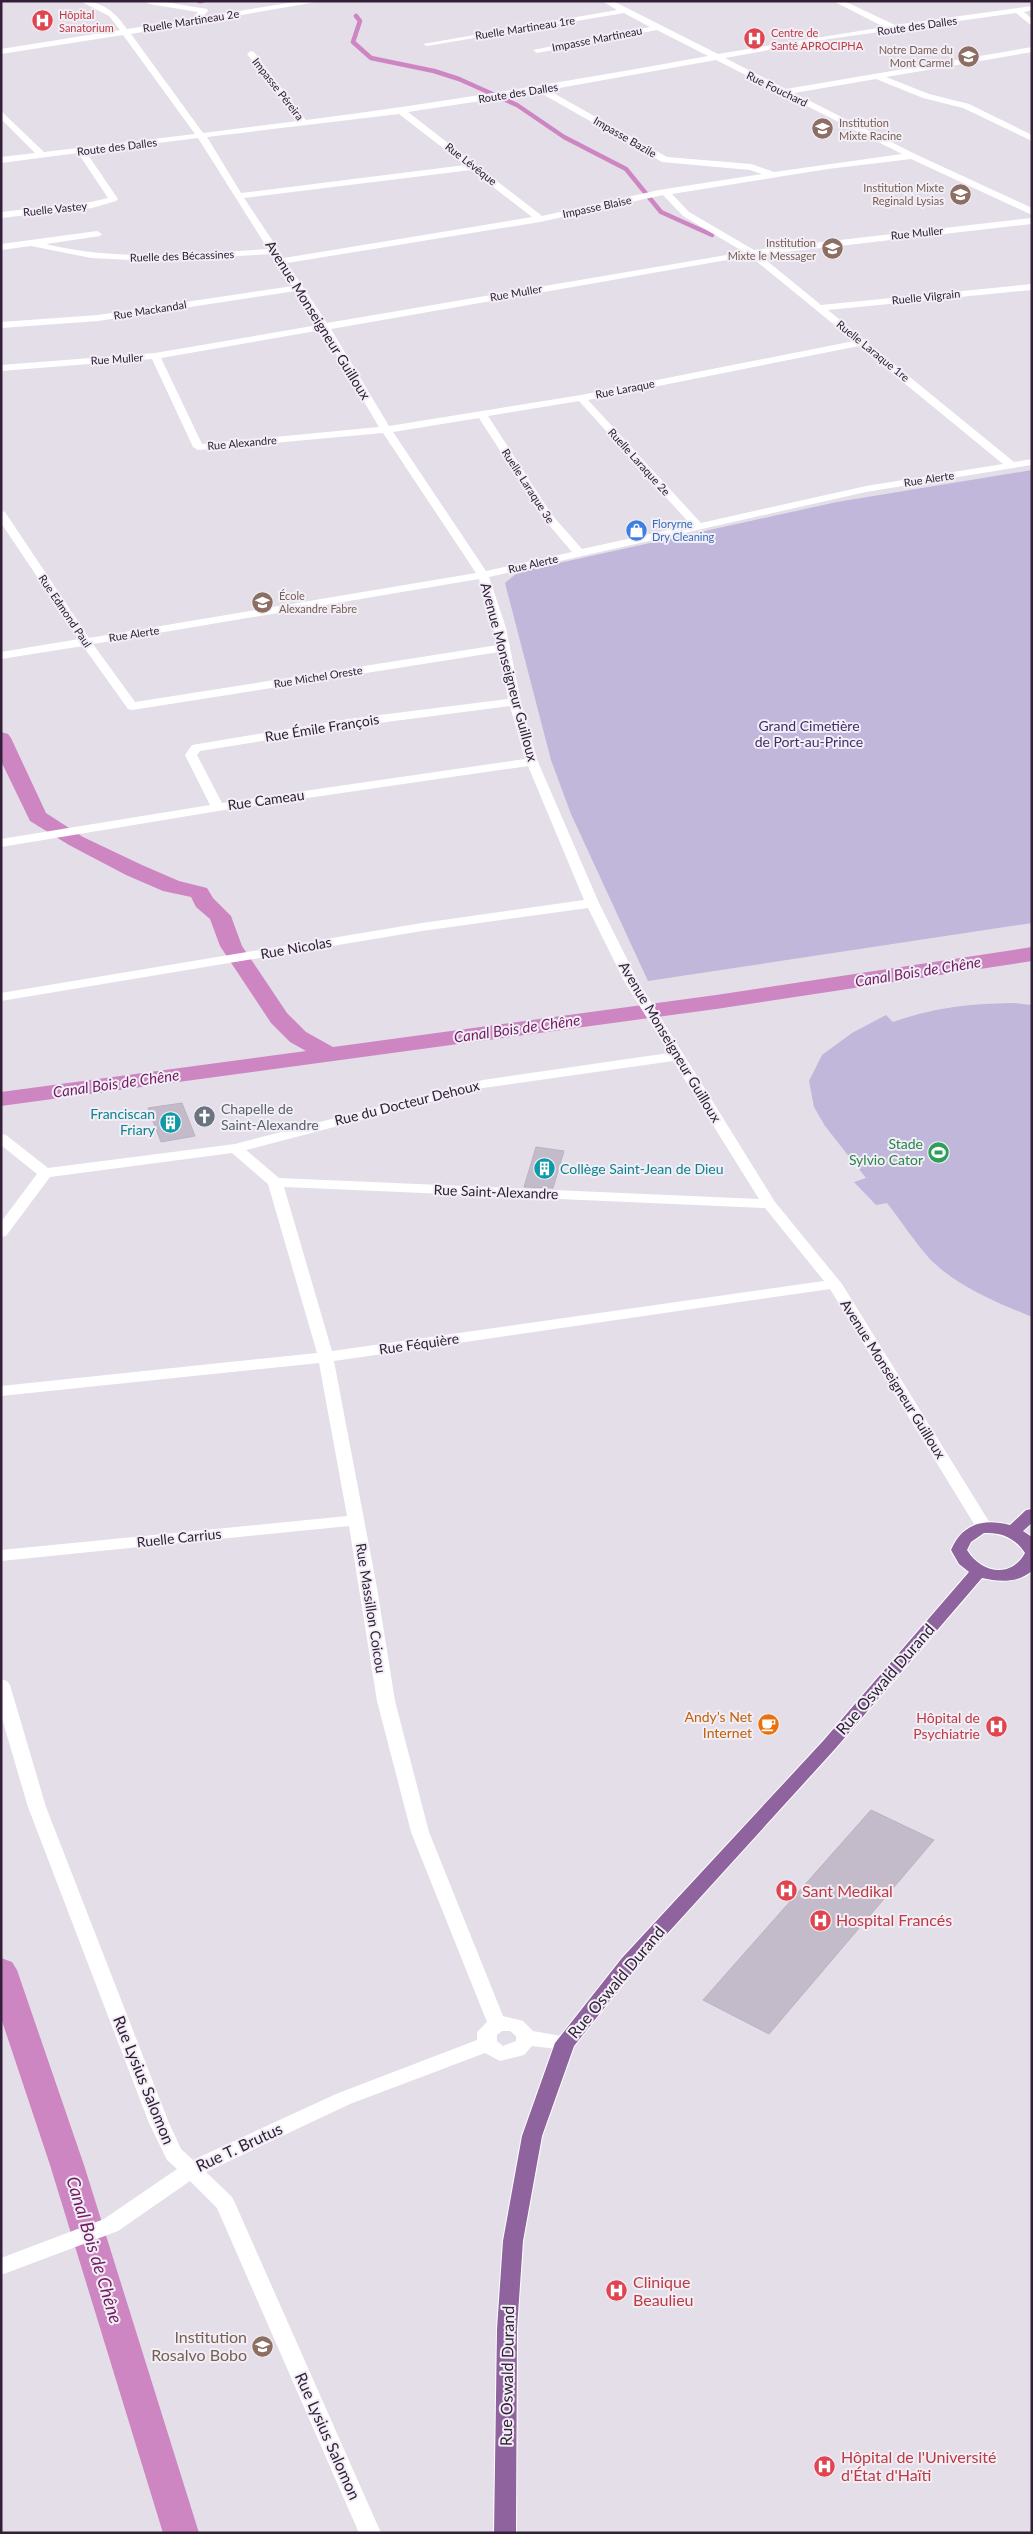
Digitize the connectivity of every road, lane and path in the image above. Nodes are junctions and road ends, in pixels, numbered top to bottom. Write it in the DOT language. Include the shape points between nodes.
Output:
graph roads {
  1 [pos="84,1"];
  2 [pos="318,1"];
  3 [pos="606,1"];
  4 [pos="837,1"];
  5 [pos="149,2"];
  6 [pos="1032,8"];
  7 [pos="624,11"];
  8 [pos="1019,11"];
  9 [pos="196,20"];
  10 [pos="1032,24"];
  11 [pos="656,28"];
  12 [pos="896,29"];
  13 [pos="124,32"];
  14 [pos="427,44"];
  15 [pos="1032,49"];
  16 [pos="537,50"];
  17 [pos="1,52"];
  18 [pos="251,54"];
  19 [pos="713,57"];
  20 [pos="879,77"];
  21 [pos="540,89"];
  22 [pos="784,92"];
  23 [pos="402,111"];
  24 [pos="1,114"];
  25 [pos="305,124"];
  26 [pos="202,137"];
  27 [pos="1032,138"];
  28 [pos="81,151"];
  29 [pos="42,155"];
  30 [pos="912,156"];
  31 [pos="1,160"];
  32 [pos="475,167"];
  33 [pos="774,175"];
  34 [pos="665,192"];
  35 [pos="238,196"];
  36 [pos="1032,212"];
  37 [pos="1,215"];
  38 [pos="540,219"];
  39 [pos="1032,220"];
  40 [pos="98,234"];
  41 [pos="31,243"];
  42 [pos="1,246"];
  43 [pos="275,251"];
  44 [pos="752,252"];
  45 [pos="282,261"];
  46 [pos="1032,287"];
  47 [pos="298,288"];
  48 [pos="820,308"];
  49 [pos="1,326"];
  50 [pos="324,326"];
  51 [pos="864,342"];
  52 [pos="155,356"];
  53 [pos="1,368"];
  54 [pos="581,398"];
  55 [pos="482,415"];
  56 [pos="386,430"];
  57 [pos="1032,462"];
  58 [pos="1011,465"];
  59 [pos="1,514"];
  60 [pos="698,526"];
  61 [pos="6,532"];
  62 [pos="579,553"];
  63 [pos="483,576"];
  64 [pos="86,642"];
  65 [pos="504,648"];
  66 [pos="1,656"];
  67 [pos="515,702"];
  68 [pos="132,706"];
  69 [pos="532,762"];
  70 [pos="218,807"];
  71 [pos="1,843"];
  72 [pos="592,903"];
  73 [pos="1,997"];
  74 [pos="677,1056"];
  75 [pos="1,1138"];
  76 [pos="235,1148"];
  77 [pos="45,1173"];
  78 [pos="275,1182"];
  79 [pos="769,1204"];
  80 [pos="1,1233"];
  81 [pos="834,1284"];
  82 [pos="326,1357"];
  83 [pos="1,1391"];
  84 [pos="1032,1514"];
  85 [pos="357,1520"];
  86 [pos="985,1528"];
  87 [pos="1025,1538"];
  88 [pos="1,1556"];
  89 [pos="1030,1566"];
  90 [pos="978,1572"];
  91 [pos="1,1685"];
  92 [pos="497,2024"];
  93 [pos="526,2038"];
  94 [pos="565,2043"];
  95 [pos="487,2044"];
  96 [pos="191,2170"];
  97 [pos="1,2267"];
  98 [pos="370,2533"];
  99 [pos="505,2533"];
  1 -- 13 [label="street, Avenue Monseigneur Guilloux" via="112,14"];
  2 -- 9 [label="street, Ruelle Martineau 2e"];
  3 -- 7 [label="street, Rue Fouchard"];
  4 -- 12 [label="street"];
  5 -- 9 [label="street" via="204,11 196,16"];
  6 -- 8 [label="street, Route des Dalles"];
  7 -- 11 [label="street, Rue Fouchard"];
  7 -- 14 [label="street, Ruelle Martineau 1re"];
  8 -- 10 [label="street"];
  8 -- 12 [label="street, Route des Dalles"];
  9 -- 13 [label="street, Ruelle Martineau 2e"];
  11 -- 16 [label="street, Impasse Martineau"];
  11 -- 19 [label="street, Rue Fouchard"];
  12 -- 19 [label="street, Route des Dalles"];
  13 -- 17 [label="street, Ruelle Martineau 2e"];
  13 -- 26 [label="street, Avenue Monseigneur Guilloux"];
  15 -- 20 [label="street"];
  18 -- 25 [label="street, Impasse Péreira"];
  19 -- 21 [label="street, Route des Dalles"];
  19 -- 22 [label="street, Rue Fouchard"];
  20 -- 22 [label="street"];
  20 -- 27 [label="street" via="926,96 966,106"];
  21 -- 23 [label="street, Route des Dalles"];
  21 -- 33 [label="street, Impasse Bazile" via="665,160 751,167"];
  22 -- 30 [label="street, Rue Fouchard"];
  23 -- 25 [label="street, Route des Dalles"];
  23 -- 32 [label="street, Rue Lévêque"];
  24 -- 29 [label="street"];
  25 -- 26 [label="street, Route des Dalles"];
  26 -- 28 [label="street, Route des Dalles"];
  26 -- 35 [label="street, Avenue Monseigneur Guilloux"];
  28 -- 29 [label="street, Route des Dalles"];
  28 -- 37 [label="street, Ruelle Vastey" via="113,196 109,202"];
  29 -- 31 [label="street, Route des Dalles"];
  30 -- 33 [label="street, Impasse Blaise"];
  30 -- 36 [label="street, Rue Fouchard"];
  32 -- 35 [label="street"];
  32 -- 38 [label="street, Rue Lévêque"];
  33 -- 34 [label="street, Impasse Blaise"];
  34 -- 38 [label="street, Impasse Blaise"];
  34 -- 44 [label="street, Ruelle Laraque 1re" via="686,214"];
  35 -- 43 [label="street, Avenue Monseigneur Guilloux"];
  38 -- 45 [label="street, Impasse Blaise"];
  39 -- 44 [label="street, Rue Muller"];
  40 -- 41 [label="street, Ruelle des Bécassines"];
  41 -- 42 [label="street, Ruelle des Bécassines"];
  41 -- 43 [label="street, Ruelle des Bécassines" via="116,258 173,259"];
  43 -- 45 [label="street, Avenue Monseigneur Guilloux"];
  44 -- 48 [label="street, Ruelle Laraque 1re"];
  44 -- 50 [label="street, Rue Muller"];
  45 -- 47 [label="street, Avenue Monseigneur Guilloux"];
  46 -- 48 [label="street, Ruelle Vilgrain"];
  47 -- 49 [label="street, Rue Mackandal" via="98,318"];
  47 -- 50 [label="street, Avenue Monseigneur Guilloux"];
  48 -- 51 [label="street, Ruelle Laraque 1re"];
  50 -- 52 [label="street, Rue Muller"];
  50 -- 56 [label="street, Avenue Monseigneur Guilloux"];
  51 -- 54 [label="street, Rue Laraque"];
  51 -- 58 [label="street, Ruelle Laraque 1re"];
  52 -- 53 [label="street, Rue Muller"];
  52 -- 56 [label="street, Rue Alexandre" via="198,447"];
  54 -- 55 [label="street, Rue Laraque"];
  54 -- 60 [label="street, Ruelle Laraque 2e"];
  55 -- 56 [label="street, Rue Laraque"];
  55 -- 62 [label="street, Ruelle Laraque 3e" via="548,517"];
  56 -- 63 [label="street, Avenue Monseigneur Guilloux"];
  57 -- 58 [label="street, Rue Alerte"];
  58 -- 60 [label="street, Rue Alerte" via="866,489"];
  59 -- 61 [label="street, Rue Edmond Paul"];
  60 -- 62 [label="street, Rue Alerte"];
  61 -- 64 [label="street, Rue Edmond Paul"];
  62 -- 63 [label="street, Rue Alerte"];
  63 -- 64 [label="street, Rue Alerte"];
  63 -- 65 [label="street, Avenue Monseigneur Guilloux"];
  64 -- 66 [label="street, Rue Alerte"];
  64 -- 68 [label="street, Rue Edmond Paul"];
  65 -- 67 [label="street, Avenue Monseigneur Guilloux"];
  65 -- 68 [label="street, Rue Michel Oreste"];
  67 -- 69 [label="street, Avenue Monseigneur Guilloux"];
  67 -- 70 [label="street, Rue Émile François" via="348,723 196,748 191,755"];
  69 -- 70 [label="street, Rue Cameau"];
  69 -- 72 [label="street, Avenue Monseigneur Guilloux"];
  70 -- 71 [label="street, Rue Cameau"];
  72 -- 73 [label="street, Rue Nicolas" via="422,927"];
  72 -- 74 [label="street, Avenue Monseigneur Guilloux" via="630,981"];
  74 -- 76 [label="street, Rue du Docteur Dehoux" via="482,1084"];
  74 -- 79 [label="street, Avenue Monseigneur Guilloux"];
  75 -- 77 [label="street"];
  76 -- 77 [label="street, Rue du Docteur Dehoux"];
  76 -- 78 [label="street"];
  77 -- 80 [label="street"];
  78 -- 79 [label="street, Rue Saint-Alexandre"];
  78 -- 82 [label="street, Rue Massillon Coicou"];
  79 -- 81 [label="street, Avenue Monseigneur Guilloux"];
  81 -- 82 [label="street, Rue Féquière"];
  81 -- 86 [label="street, Avenue Monseigneur Guilloux"];
  82 -- 83 [label="street, Rue Féquière"];
  82 -- 85 [label="street, Rue Massillon Coicou"];
  84 -- 87 [label="main road"];
  85 -- 88 [label="street, Ruelle Carrius"];
  85 -- 92 [label="street, Rue Massillon Coicou" via="386,1701 420,1832"];
  86 -- 87 [label="main road"];
  86 -- 90 [label="main road" via="965,1536 960,1543 961,1558"];
  89 -- 90 [label="main road" via="998,1576"];
  90 -- 94 [label="main road, Rue Oswald Durand" via="829,1744 629,1963"];
  91 -- 96 [label="street, Rue Lysius Salomon" via="37,1807 156,2114 174,2154"];
  92 -- 93 [label="street" via="516,2025"];
  92 -- 95 [label="street" via="487,2032"];
  93 -- 94 [label="street"];
  93 -- 95 [label="street" via="525,2045 510,2054 500,2054"];
  94 -- 99 [label="main road, Rue Oswald Durand" via="532,2136 513,2242 507,2329"];
  95 -- 96 [label="street, Rue T. Brutus" via="343,2099"];
  96 -- 97 [label="street, Rue T. Brutus" via="111,2225"];
  96 -- 98 [label="street, Rue Lysius Salomon" via="225,2203"];
}
